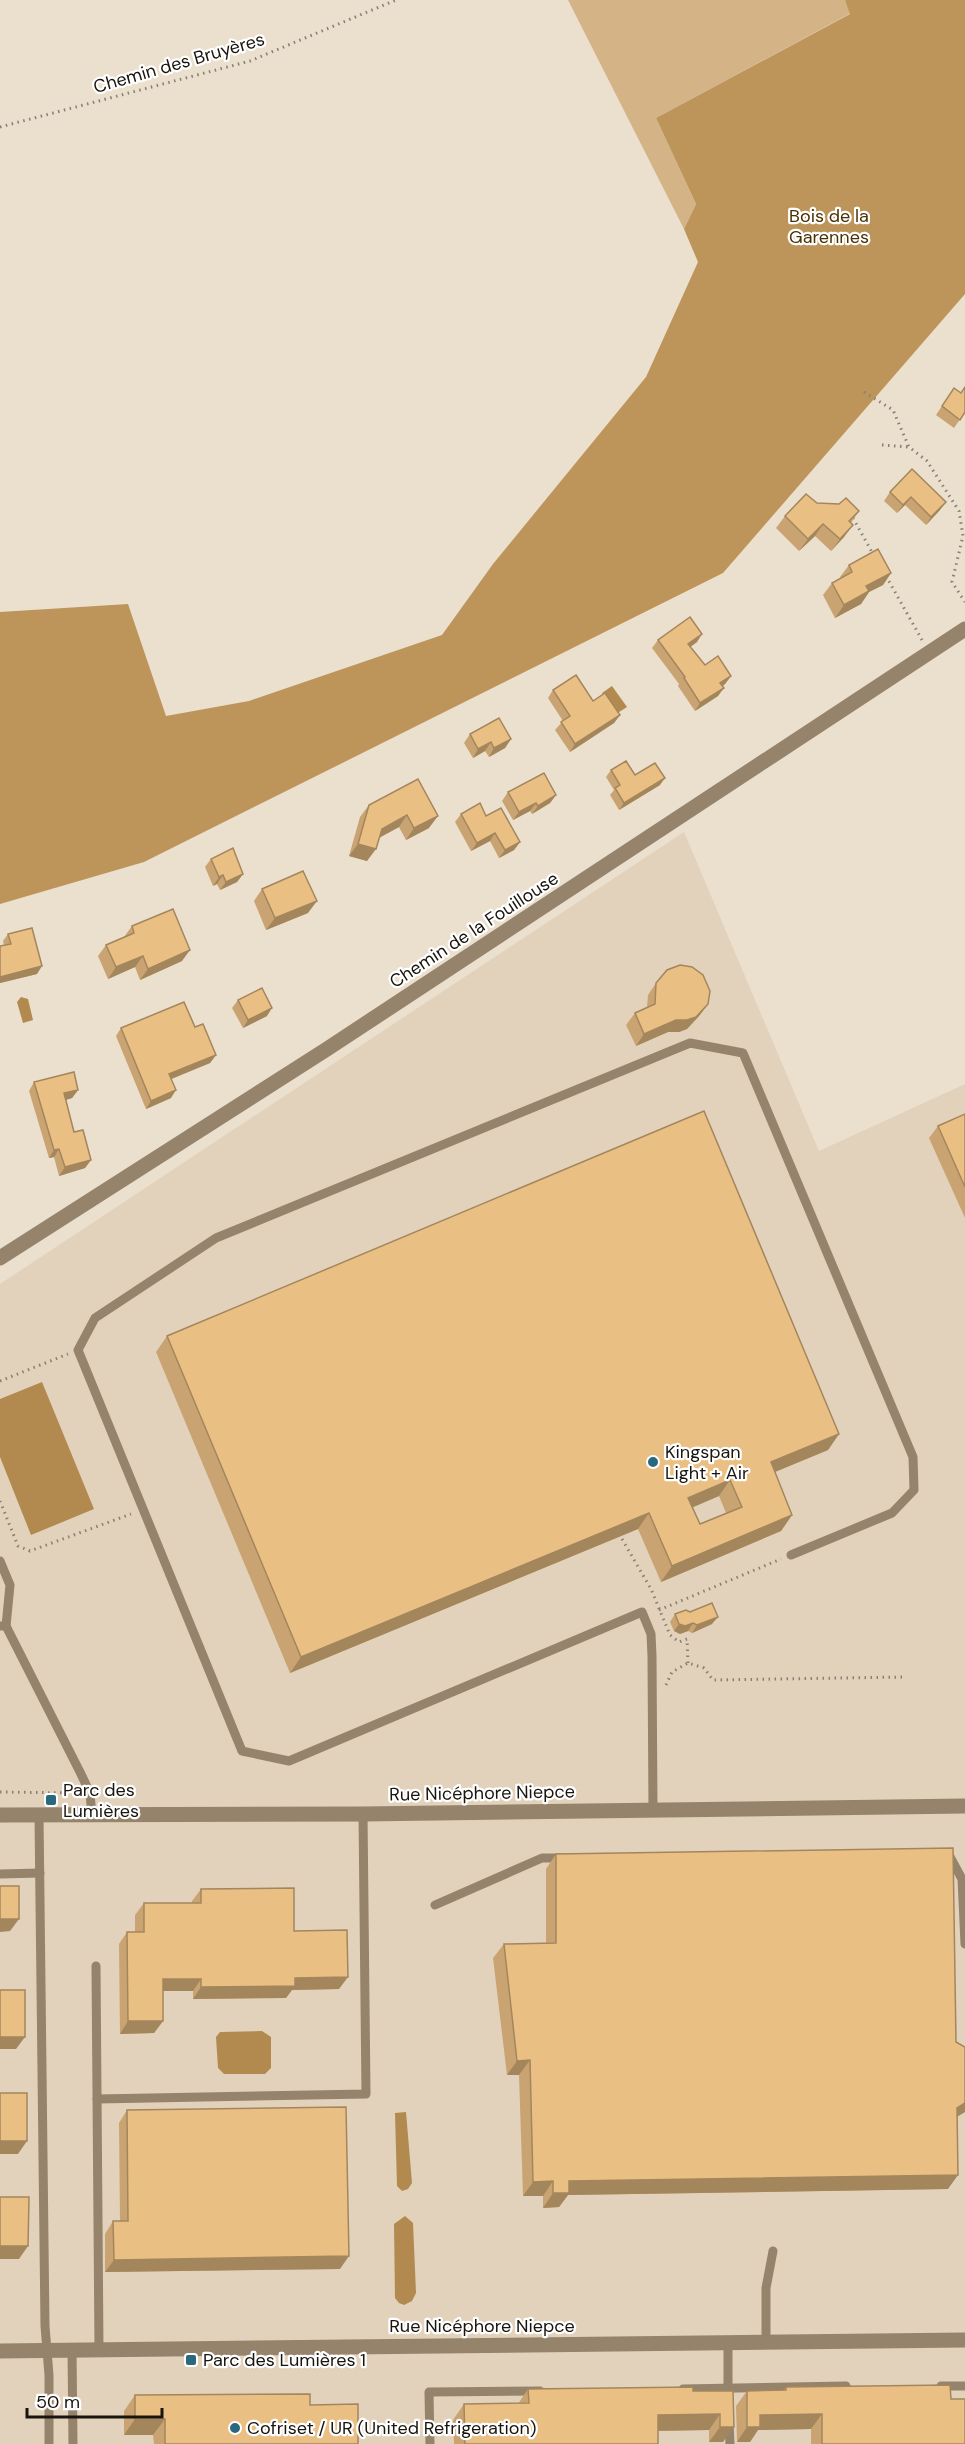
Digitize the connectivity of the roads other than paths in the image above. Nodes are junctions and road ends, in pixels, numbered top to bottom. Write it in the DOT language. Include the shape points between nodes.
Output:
graph roads {
  1 [pos="965,629"];
  2 [pos="0,1258"];
  3 [pos="790,1555"];
  4 [pos="0,1561"];
  5 [pos="3,1626"];
  6 [pos="965,1806"];
  7 [pos="653,1810"];
  8 [pos="363,1814"];
  9 [pos="0,1815"];
  10 [pos="39,1816"];
  11 [pos="92,1816"];
  12 [pos="938,1855"];
  13 [pos="578,1858"];
  14 [pos="40,1873"];
  15 [pos="0,1874"];
  16 [pos="435,1905"];
  17 [pos="965,1944"];
  18 [pos="96,1966"];
  19 [pos="96,2099"];
  20 [pos="773,2251"];
  21 [pos="965,2340"];
  22 [pos="766,2343"];
  23 [pos="728,2344"];
  24 [pos="72,2349"];
  25 [pos="99,2349"];
  26 [pos="46,2350"];
  27 [pos="0,2351"];
  28 [pos="851,2386"];
  29 [pos="931,2386"];
  30 [pos="965,2386"];
  31 [pos="728,2388"];
  32 [pos="672,2389"];
  33 [pos="545,2391"];
  34 [pos="728,2402"];
  35 [pos="729,2413"];
  36 [pos="49,2444"];
  37 [pos="73,2444"];
  38 [pos="430,2444"];
  39 [pos="730,2444"];
  1 -- 2 [label="street, Chemin de la Fouillouse" via="287,1075"];
  3 -- 7 [label="lane" via="892,1513 914,1490 913,1457 743,1053 690,1043 216,1238 95,1318 78,1350 242,1751 289,1761 642,1612 651,1634"];
  4 -- 5 [label="lane" via="10,1585"];
  5 -- 11 [label="lane" via="90,1793"];
  6 -- 7 [label="street, Rue Nicéphore Niepce"];
  7 -- 8 [label="street, Rue Nicéphore Niepce"];
  8 -- 11 [label="street, Rue Nicéphore Niepce"];
  8 -- 19 [label="lane" via="366,2094"];
  9 -- 10 [label="street, Rue Nicéphore Niepce"];
  10 -- 11 [label="street, Rue Nicéphore Niepce"];
  10 -- 14 [label="lane"];
  12 -- 17 [label="lane" via="950,1855 962,1879"];
  13 -- 16 [label="lane" via="542,1858"];
  14 -- 15 [label="lane"];
  14 -- 26 [label="lane"];
  18 -- 19 [label="lane"];
  19 -- 25 [label="lane"];
  20 -- 22 [label="lane" via="766,2288"];
  21 -- 22 [label="street, Rue Nicéphore Niepce"];
  22 -- 23 [label="street, Rue Nicéphore Niepce"];
  23 -- 25 [label="street, Rue Nicéphore Niepce"];
  23 -- 31 [label="lane"];
  24 -- 25 [label="street, Rue Nicéphore Niepce"];
  24 -- 26 [label="street, Rue Nicéphore Niepce"];
  24 -- 37 [label="lane"];
  26 -- 27 [label="street, Rue Nicéphore Niepce"];
  26 -- 36 [label="lane"];
  28 -- 31 [label="lane"];
  29 -- 30 [label="lane"];
  31 -- 32 [label="lane"];
  31 -- 34 [label="lane"];
  33 -- 38 [label="lane" via="429,2392"];
  35 -- 39 [label="lane"];
}
